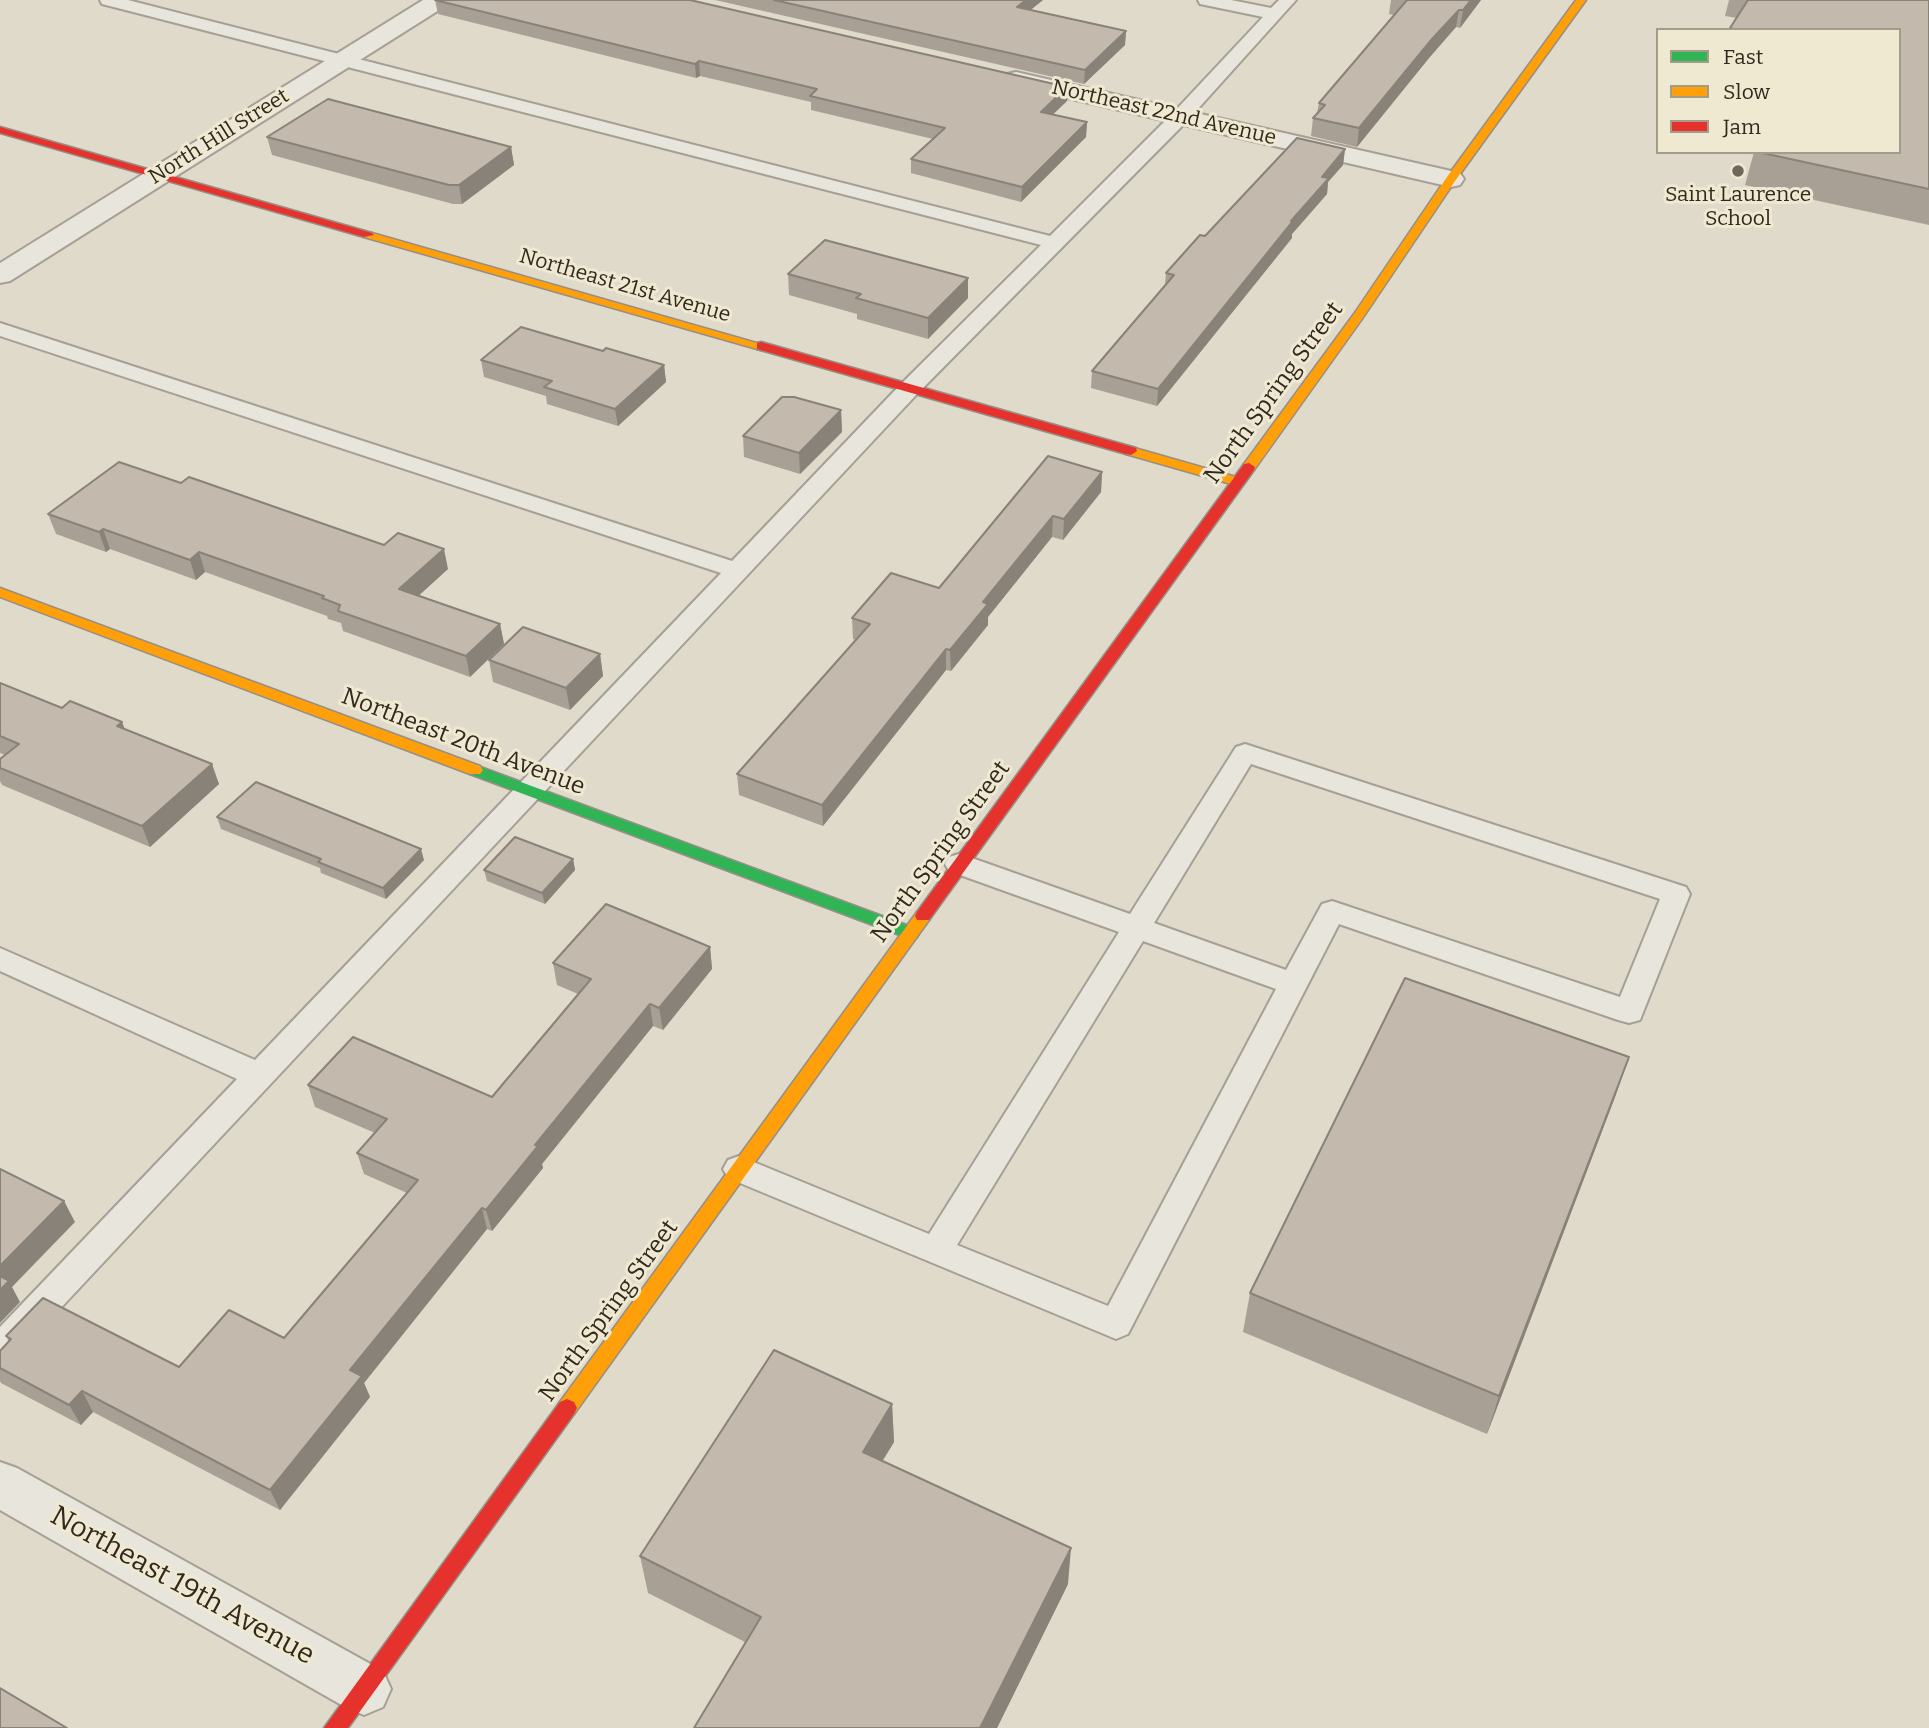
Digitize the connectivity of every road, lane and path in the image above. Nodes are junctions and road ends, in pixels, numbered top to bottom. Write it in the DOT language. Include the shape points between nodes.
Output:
graph roads {
  1 [pos="108,0"];
  2 [pos="439,0"];
  3 [pos="1206,0"];
  4 [pos="1581,0"];
  5 [pos="1281,7"];
  6 [pos="344,59"];
  7 [pos="993,74"];
  8 [pos="1180,117"];
  9 [pos="0,130"];
  10 [pos="159,175"];
  11 [pos="1451,179"];
  12 [pos="1055,243"];
  13 [pos="0,275"];
  14 [pos="0,329"];
  15 [pos="909,389"];
  16 [pos="1238,482"];
  17 [pos="738,571"];
  18 [pos="0,592"];
  19 [pos="530,792"];
  20 [pos="959,864"];
  21 [pos="1138,928"];
  22 [pos="911,933"];
  23 [pos="0,959"];
  24 [pos="1293,984"];
  25 [pos="261,1076"];
  26 [pos="739,1169"];
  27 [pos="936,1251"];
  28 [pos="0,1350"];
  29 [pos="0,1484"];
  30 [pos="350,1708"];
  1 -- 6 [label="lane"];
  2 -- 6 [label="street, North Hill Street"];
  3 -- 5 [label="lane"];
  4 -- 11 [label="street, North Spring Street"];
  5 -- 8 [label="lane"];
  6 -- 10 [label="street, North Hill Street"];
  6 -- 12 [label="lane"];
  7 -- 8 [label="street, Northeast 22nd Avenue"];
  8 -- 11 [label="street, Northeast 22nd Avenue"];
  8 -- 12 [label="lane"];
  9 -- 10 [label="street, Northeast 21st Avenue"];
  10 -- 13 [label="street, North Hill Street"];
  10 -- 15 [label="street, Northeast 21st Avenue"];
  11 -- 16 [label="street, North Spring Street"];
  12 -- 15 [label="lane"];
  14 -- 17 [label="lane"];
  15 -- 16 [label="street, Northeast 21st Avenue"];
  15 -- 17 [label="lane"];
  16 -- 20 [label="street, North Spring Street"];
  17 -- 19 [label="lane"];
  18 -- 19 [label="street, Northeast 20th Avenue"];
  19 -- 22 [label="street, Northeast 20th Avenue"];
  19 -- 25 [label="lane"];
  20 -- 21 [label="lane"];
  20 -- 22 [label="street, North Spring Street"];
  21 -- 24 [label="lane"];
  21 -- 24 [label="lane" via="1245,753 1676,894 1629,1012 1332,911"];
  21 -- 27 [label="lane"];
  22 -- 26 [label="street, North Spring Street"];
  23 -- 25 [label="lane"];
  24 -- 27 [label="lane" via="1116,1324"];
  25 -- 28 [label="lane"];
  26 -- 27 [label="lane"];
  26 -- 30 [label="street, North Spring Street"];
  29 -- 30 [label="street, Northeast 19th Avenue"];
}
